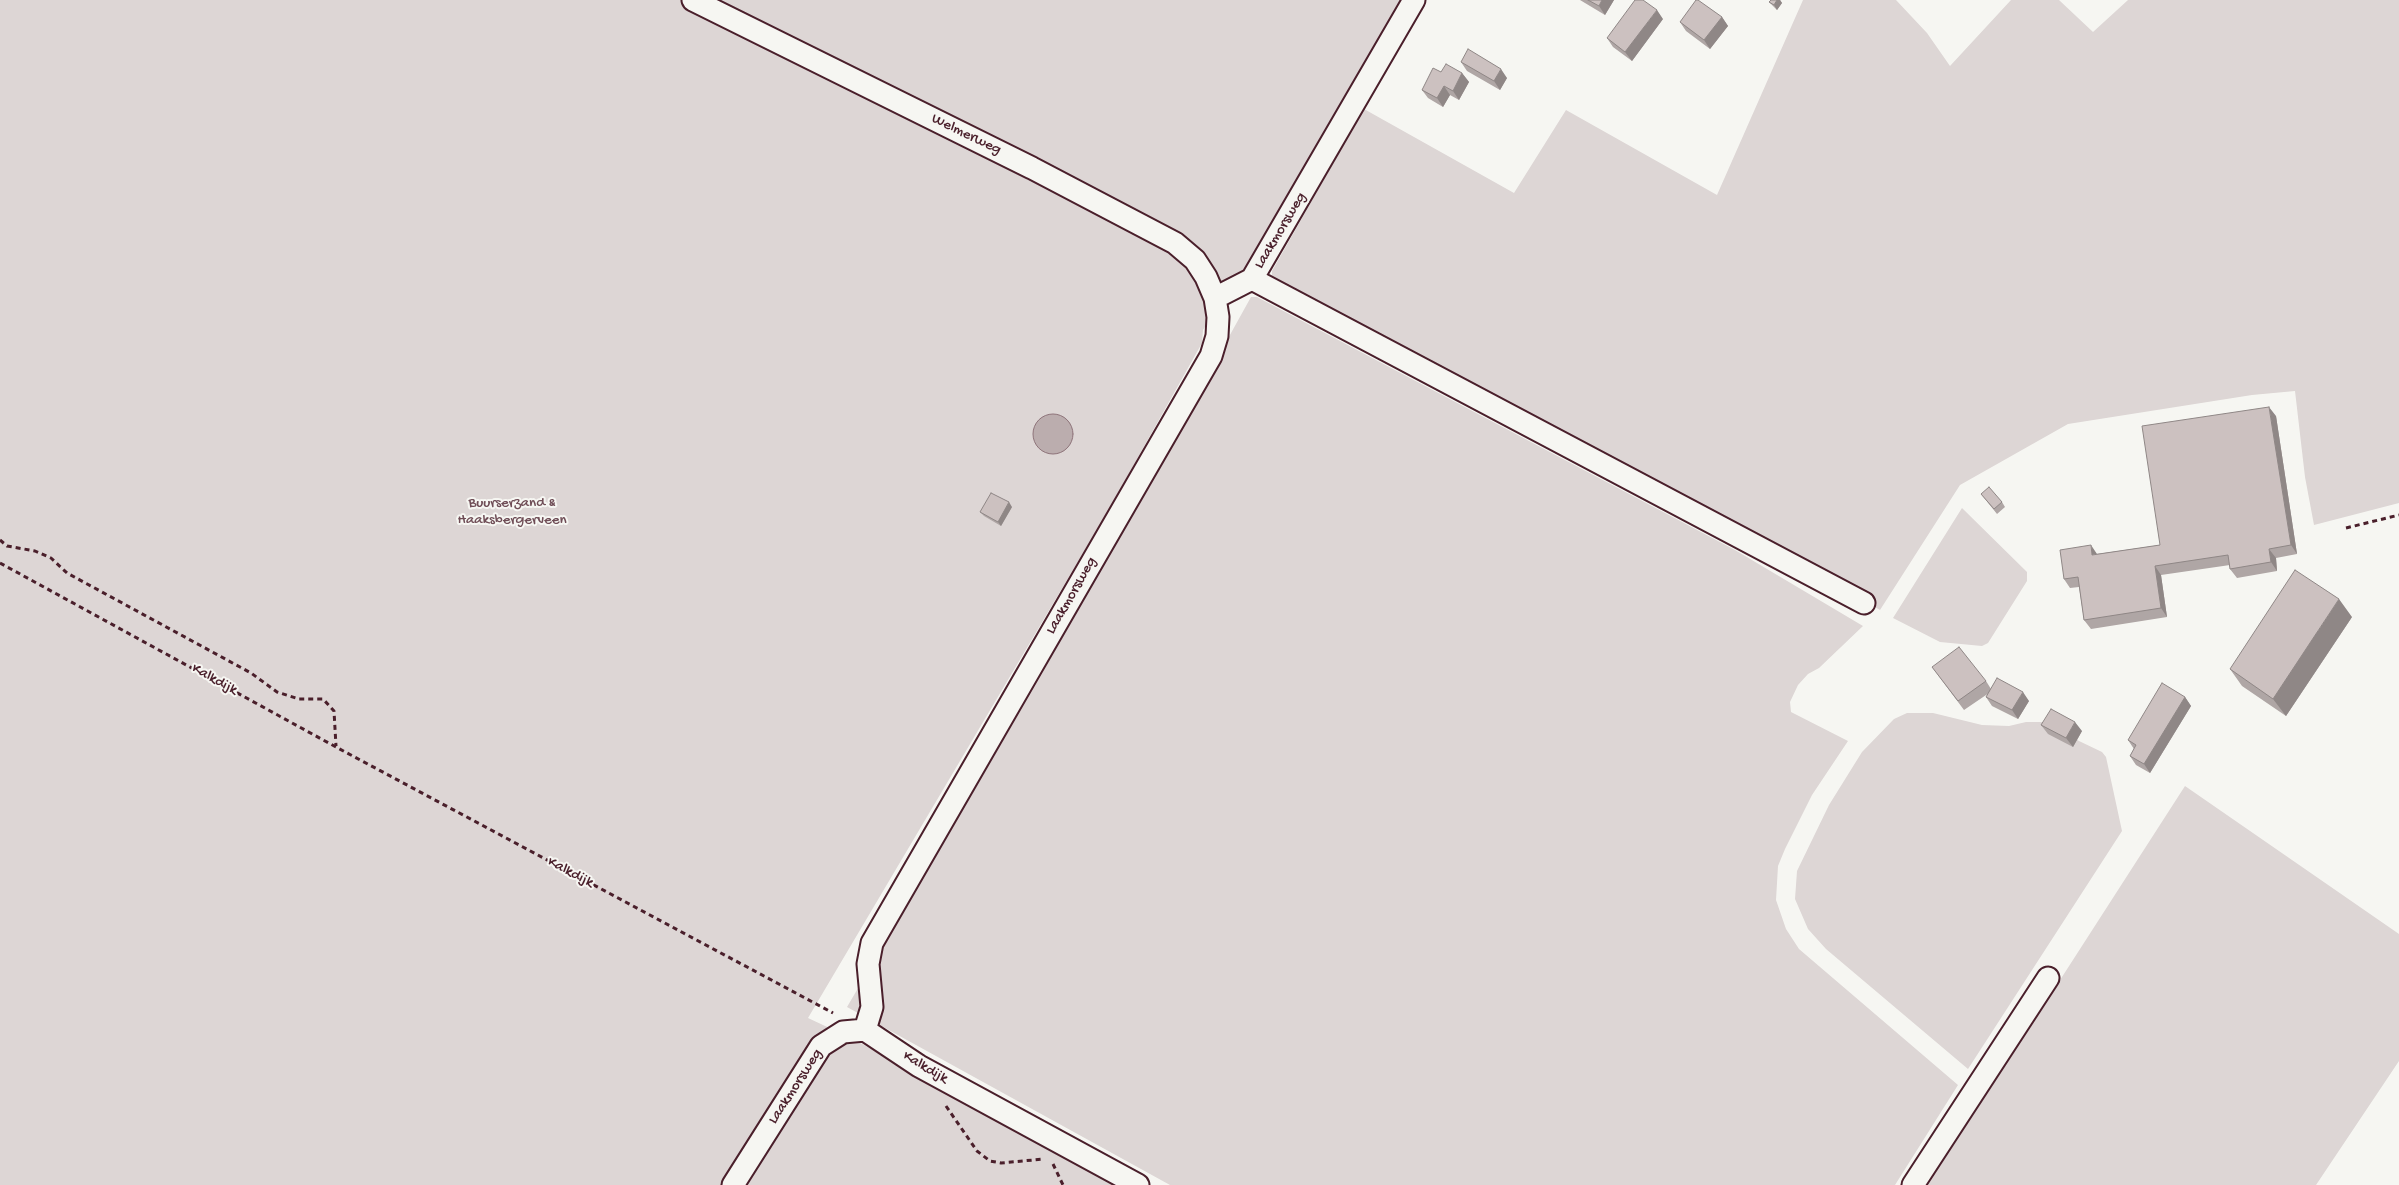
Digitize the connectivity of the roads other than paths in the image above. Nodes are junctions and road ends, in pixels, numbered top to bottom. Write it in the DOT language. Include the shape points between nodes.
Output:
graph roads {
  1 [pos="693,0"];
  2 [pos="1414,0"];
  3 [pos="1252,280"];
  4 [pos="1215,298"];
  5 [pos="1864,603"];
  6 [pos="2048,978"];
  7 [pos="865,1030"];
  8 [pos="733,1185"];
  9 [pos="1138,1185"];
  10 [pos="1913,1185"];
  1 -- 4 [label="street, Welmerweg" via="1176,243 1195,260"];
  2 -- 3 [label="street, Laakmorsweg"];
  3 -- 4 [label="street, Laakmorsweg"];
  3 -- 5 [label="street"];
  4 -- 7 [label="street, Laakmorsweg" via="1217,336 1211,356 872,943 868,964 872,1007"];
  6 -- 10 [label="street"];
  7 -- 8 [label="street, Laakmorsweg" via="843,1032 821,1046"];
  7 -- 9 [label="street, Kalkdijk" via="919,1066"];
}
